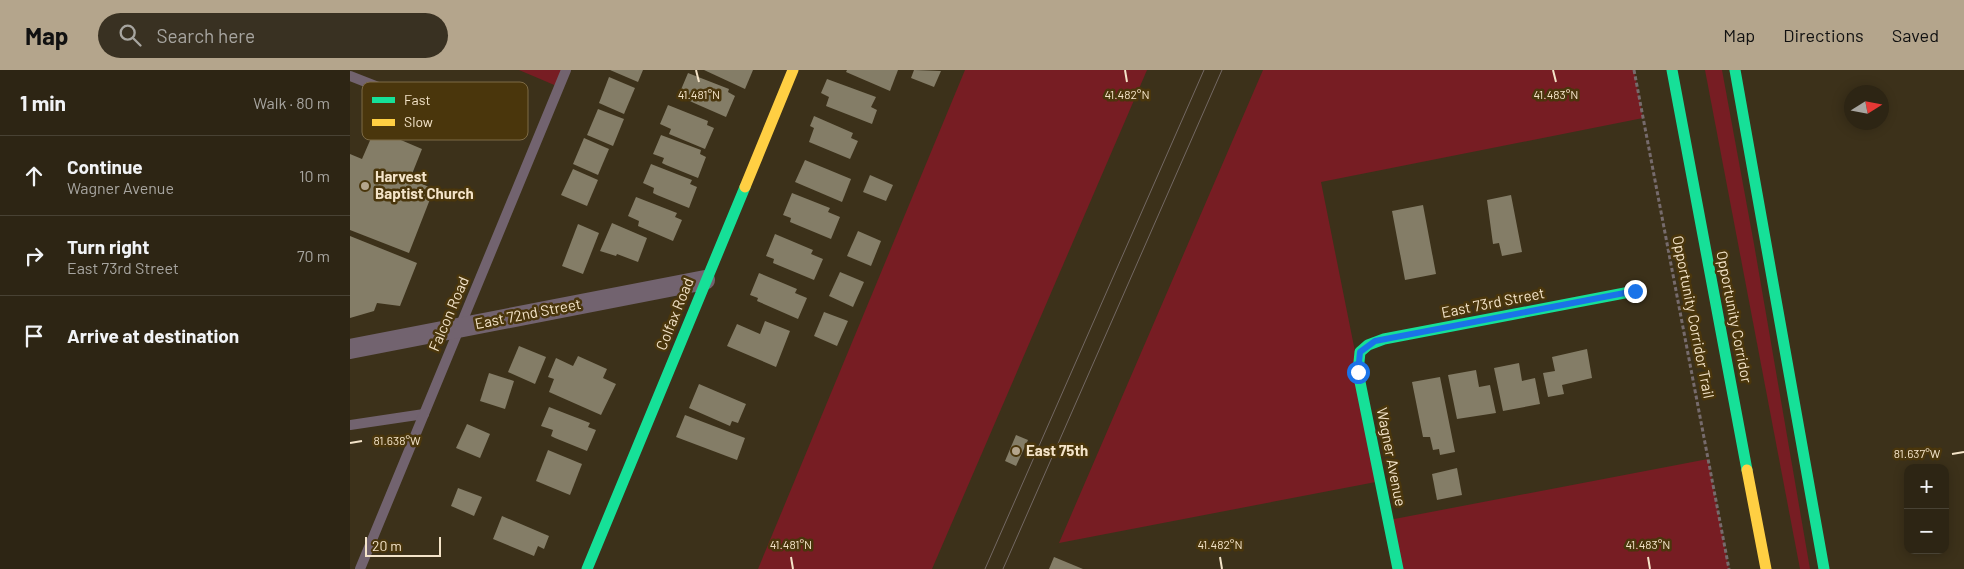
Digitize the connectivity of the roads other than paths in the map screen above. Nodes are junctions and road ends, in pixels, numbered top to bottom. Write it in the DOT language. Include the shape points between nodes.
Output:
graph roads {
  1 [pos="566,70"];
  2 [pos="793,70"];
  3 [pos="1672,70"];
  4 [pos="1735,70"];
  5 [pos="350,76"];
  6 [pos="365,82"];
  7 [pos="705,280"];
  8 [pos="1635,291"];
  9 [pos="460,327"];
  10 [pos="350,349"];
  11 [pos="1360,352"];
  12 [pos="424,414"];
  13 [pos="350,425"];
  14 [pos="360,569"];
  15 [pos="587,569"];
  16 [pos="1398,569"];
  17 [pos="1766,569"];
  18 [pos="1824,569"];
  1 -- 9 [label="lane, Falcon Road"];
  2 -- 7 [label="street, Colfax Road"];
  3 -- 17 [label="street, Opportunity Corridor"];
  4 -- 18 [label="street"];
  5 -- 6 [label="lane"];
  7 -- 9 [label="street, East 72nd Street"];
  7 -- 15 [label="street, Colfax Road"];
  8 -- 11 [label="street, East 73rd Street" via="1384,339"];
  9 -- 10 [label="street, East 72nd Street"];
  9 -- 12 [label="lane, Falcon Road"];
  11 -- 16 [label="street, Wagner Avenue" via="1358,372"];
  12 -- 13 [label="lane"];
  12 -- 14 [label="lane, Falcon Road"];
}
